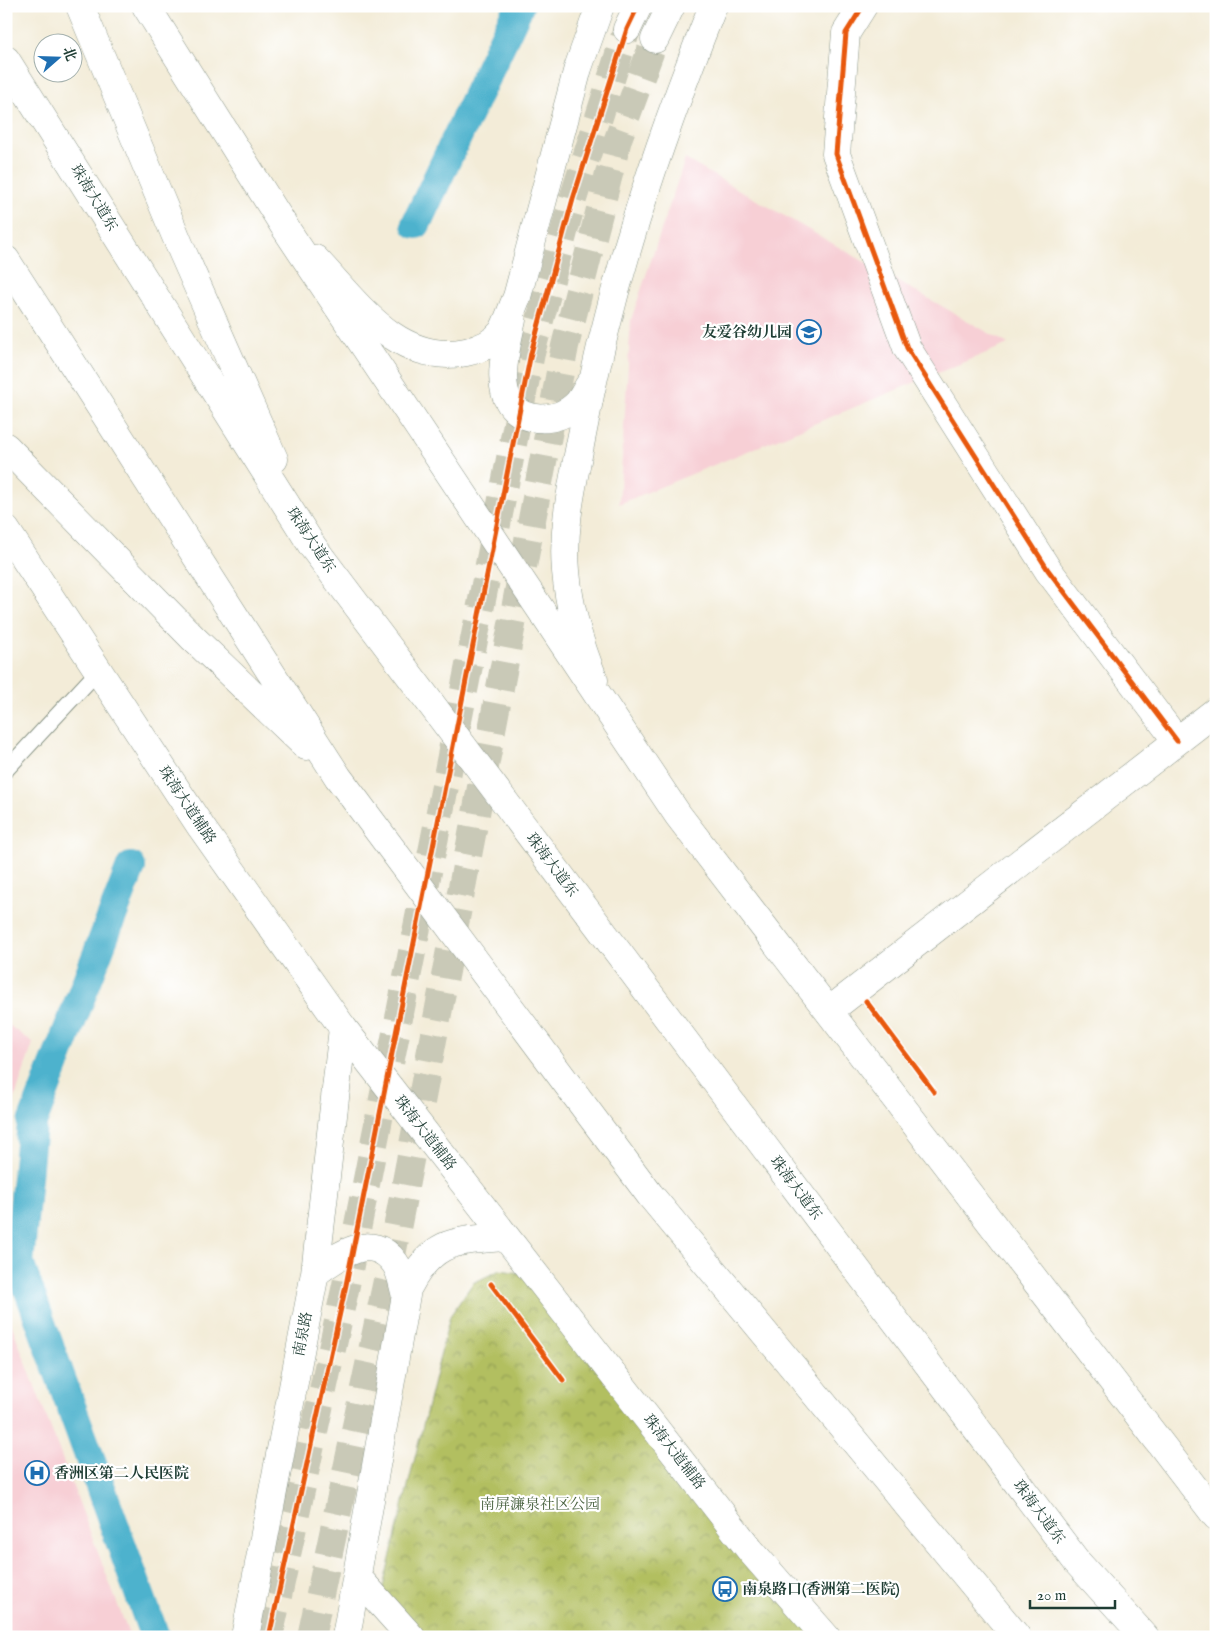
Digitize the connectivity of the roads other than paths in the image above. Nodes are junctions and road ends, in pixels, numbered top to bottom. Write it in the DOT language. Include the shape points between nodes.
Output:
graph roads {
  1 [pos="80,6"];
  2 [pos="146,6"];
  3 [pos="600,6"];
  4 [pos="671,6"];
  5 [pos="713,6"];
  6 [pos="863,6"];
  7 [pos="655,39"];
  8 [pos="6,60"];
  9 [pos="286,229"];
  10 [pos="6,260"];
  11 [pos="517,297"];
  12 [pos="592,379"];
  13 [pos="6,447"];
  14 [pos="6,530"];
  15 [pos="313,547"];
  16 [pos="99,670"];
  17 [pos="607,711"];
  18 [pos="1216,712"];
  19 [pos="1177,741"];
  20 [pos="6,770"];
  21 [pos="338,777"];
  22 [pos="829,1012"];
  23 [pos="343,1028"];
  24 [pos="505,1237"];
  25 [pos="315,1273"];
  26 [pos="406,1296"];
  27 [pos="1216,1516"];
  28 [pos="358,1578"];
  29 [pos="245,1637"];
  30 [pos="346,1637"];
  31 [pos="411,1637"];
  32 [pos="826,1637"];
  33 [pos="1016,1637"];
  34 [pos="1145,1637"];
  1 -- 15 [label="main road" via="182,251"];
  2 -- 9 [label="main road"];
  3 -- 11 [label="main road" via="578,68"];
  4 -- 7 [label="main road"];
  5 -- 12 [label="main road" via="680,88 626,245"];
  6 -- 19 [label="main road" via="846,33 836,154 907,348 1048,570"];
  8 -- 15 [label="main road, 珠海大道东"];
  9 -- 11 [label="main road" via="382,329 406,346 428,353 452,355 490,344 502,332"];
  9 -- 17 [label="main road"];
  10 -- 21 [label="main road"];
  11 -- 12 [label="main road" via="504,359 509,402 523,415 549,418 574,407"];
  12 -- 17 [label="main road" via="566,526 566,570 570,603 584,657"];
  13 -- 21 [label="main road" via="193,638"];
  14 -- 16 [label="main road, 珠海大道辅路"];
  15 -- 34 [label="main road, 珠海大道东" via="1077,1562"];
  16 -- 20 [label="lane"];
  16 -- 23 [label="main road, 珠海大道辅路" via="201,827"];
  17 -- 22 [label="main road" via="678,815"];
  18 -- 19 [label="main road"];
  19 -- 22 [label="main road"];
  21 -- 33 [label="main road" via="650,1195"];
  22 -- 27 [label="main road"];
  23 -- 24 [label="main road, 珠海大道辅路"];
  23 -- 25 [label="main road, 南泉路"];
  24 -- 26 [label="main road" via="456,1240 438,1250 419,1266"];
  24 -- 32 [label="main road, 珠海大道辅路" via="750,1550"];
  25 -- 26 [label="main road" via="342,1253 364,1248 382,1250 396,1264"];
  25 -- 29 [label="main road, 南泉路"];
  26 -- 28 [label="main road"];
  28 -- 30 [label="main road"];
  28 -- 31 [label="main road"];
}
